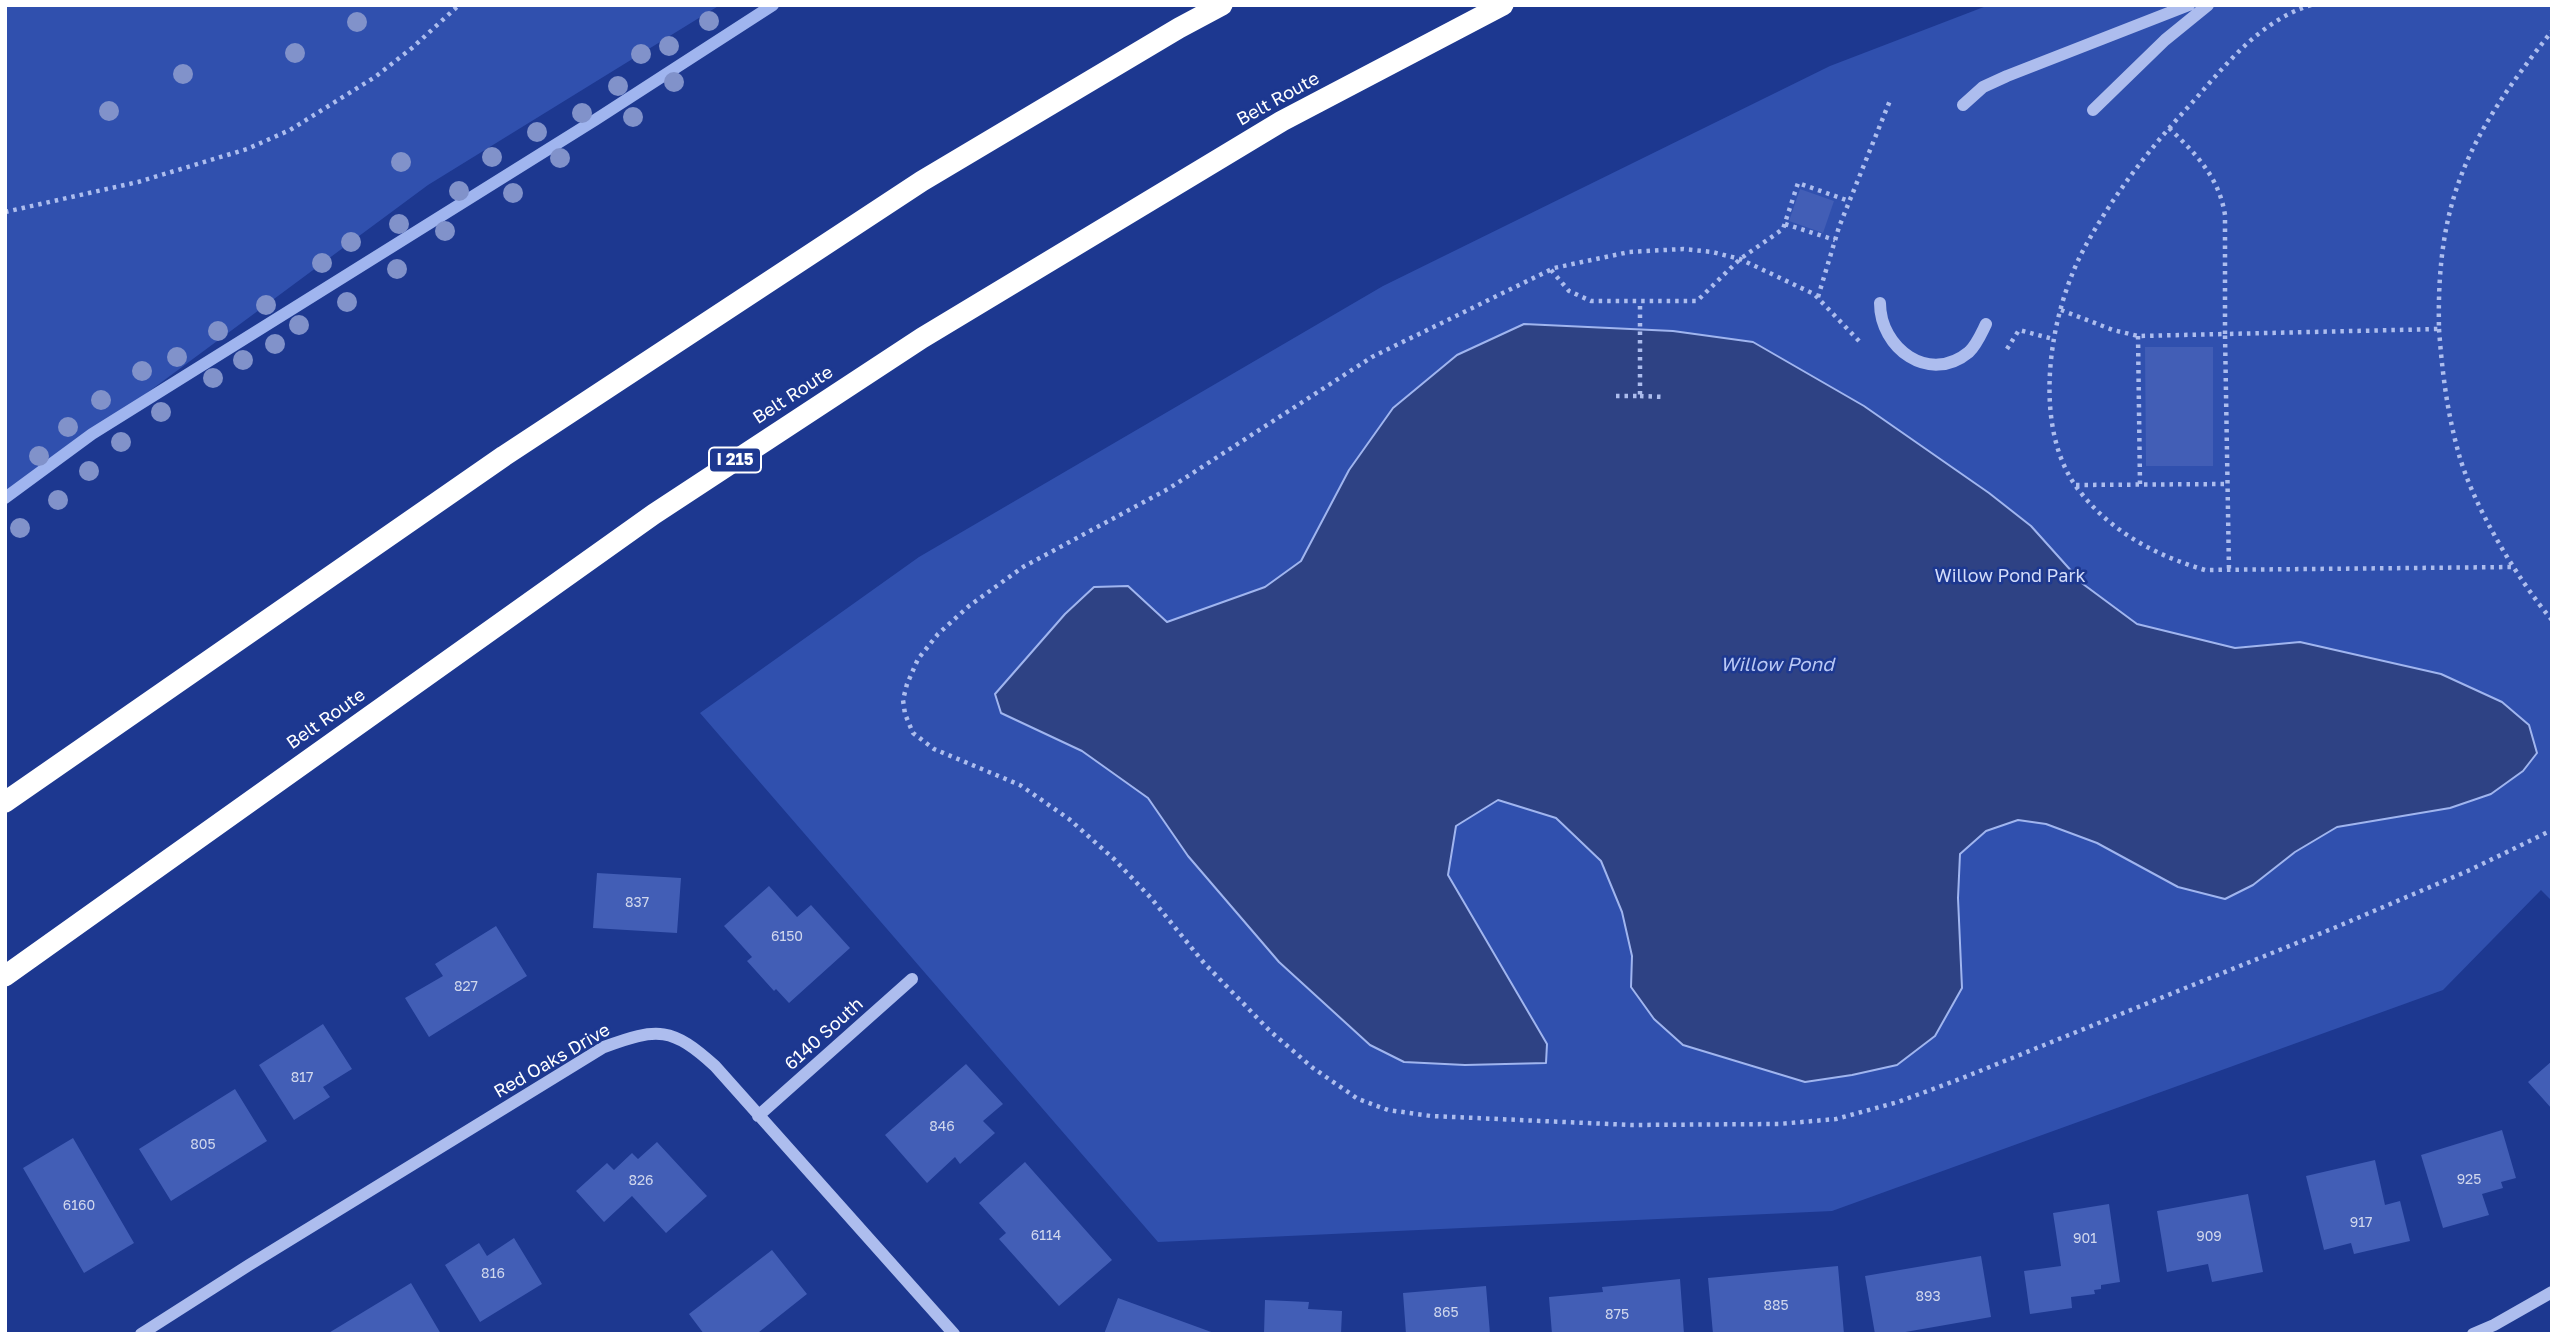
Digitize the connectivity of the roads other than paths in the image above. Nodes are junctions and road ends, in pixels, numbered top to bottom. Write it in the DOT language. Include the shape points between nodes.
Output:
graph roads {
  1 [pos="1223,5"];
  2 [pos="1503,5"];
  3 [pos="2189,5"];
  4 [pos="2208,5"];
  5 [pos="1963,105"];
  6 [pos="2093,110"];
  7 [pos="1880,303"];
  8 [pos="1986,324"];
  9 [pos="5,802"];
  10 [pos="5,976"];
  11 [pos="912,979"];
  12 [pos="758,1116"];
  13 [pos="2552,1292"];
  14 [pos="141,1334"];
  15 [pos="954,1334"];
  16 [pos="2473,1334"];
  1 -- 9 [label="highway" via="911,188 503,456"];
  2 -- 10 [label="highway, Belt Route / I 215" via="1282,121 922,338 654,514"];
  3 -- 5 [label="street" via="2007,76"];
  4 -- 6 [label="street"];
  7 -- 8 [label="street" via="1889,339 1907,357 1932,363 1967,354"];
  11 -- 12 [label="street, 6140 South"];
  12 -- 14 [label="street, Red Oaks Drive" via="715,1066 678,1038 660,1033 638,1035 604,1047"];
  12 -- 15 [label="street, Red Oaks Drive"];
  13 -- 16 [label="street"];
}
